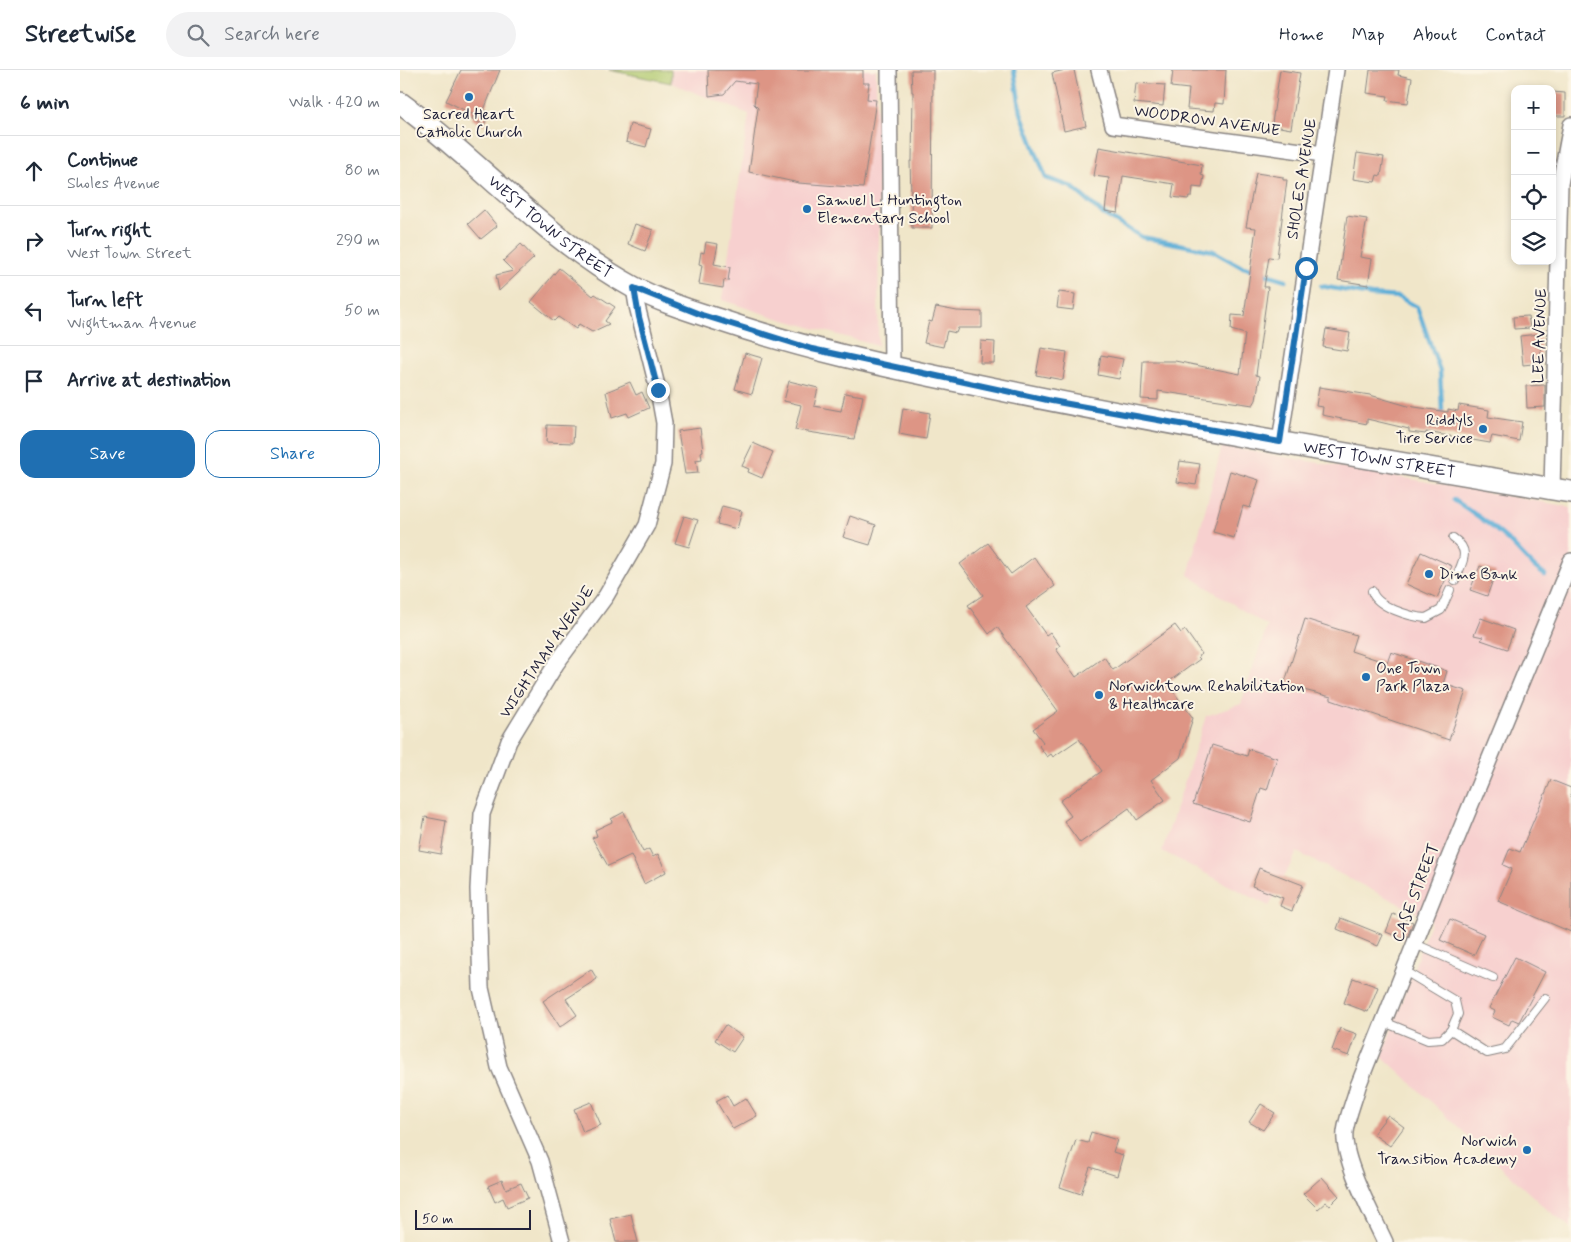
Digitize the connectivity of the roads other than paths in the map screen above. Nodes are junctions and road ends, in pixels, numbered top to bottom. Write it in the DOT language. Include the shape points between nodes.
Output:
graph roads {
  1 [pos="889,70"];
  2 [pos="1099,70"];
  3 [pos="1336,70"];
  4 [pos="400,103"];
  5 [pos="1571,124"];
  6 [pos="1323,154"];
  7 [pos="634,288"];
  8 [pos="892,367"];
  9 [pos="1280,442"];
  10 [pos="1562,490"];
  11 [pos="1453,538"];
  12 [pos="1571,561"];
  13 [pos="1455,580"];
  14 [pos="1450,590"];
  15 [pos="1372,591"];
  16 [pos="1415,944"];
  17 [pos="1405,971"];
  18 [pos="1493,978"];
  19 [pos="1545,998"];
  20 [pos="1384,1022"];
  21 [pos="1451,1030"];
  22 [pos="562,1242"];
  23 [pos="1385,1242"];
  1 -- 8 [label="street"];
  2 -- 6 [label="street, WOODROW AVENUE" via="1114,125"];
  3 -- 6 [label="street, SHOLES AVENUE"];
  4 -- 7 [label="main road, WEST TOWN STREET" via="566,242"];
  5 -- 10 [label="street, LEE AVENUE" via="1560,184"];
  6 -- 9 [label="street, SHOLES AVENUE"];
  7 -- 8 [label="main road, WEST TOWN STREET" via="773,338"];
  7 -- 22 [label="street, WIGHTMAN AVENUE" via="664,423 663,464 648,525 606,596 556,664 509,741 482,814 478,889 481,988 500,1067 540,1162"];
  8 -- 9 [label="main road, WEST TOWN STREET" via="1044,399"];
  9 -- 10 [label="main road, WEST TOWN STREET"];
  11 -- 13 [label="lane" via="1464,551"];
  12 -- 16 [label="street, CASE STREET"];
  14 -- 15 [label="lane" via="1441,610 1426,618 1380,602"];
  16 -- 17 [label="street, CASE STREET"];
  16 -- 18 [label="lane"];
  17 -- 20 [label="street, CASE STREET"];
  17 -- 21 [label="lane" via="1454,1001 1458,1014"];
  19 -- 21 [label="lane" via="1505,1049 1487,1053"];
  20 -- 21 [label="lane" via="1428,1040 1442,1038"];
  20 -- 23 [label="street, CASE STREET" via="1358,1086 1345,1133 1349,1158"];
}
